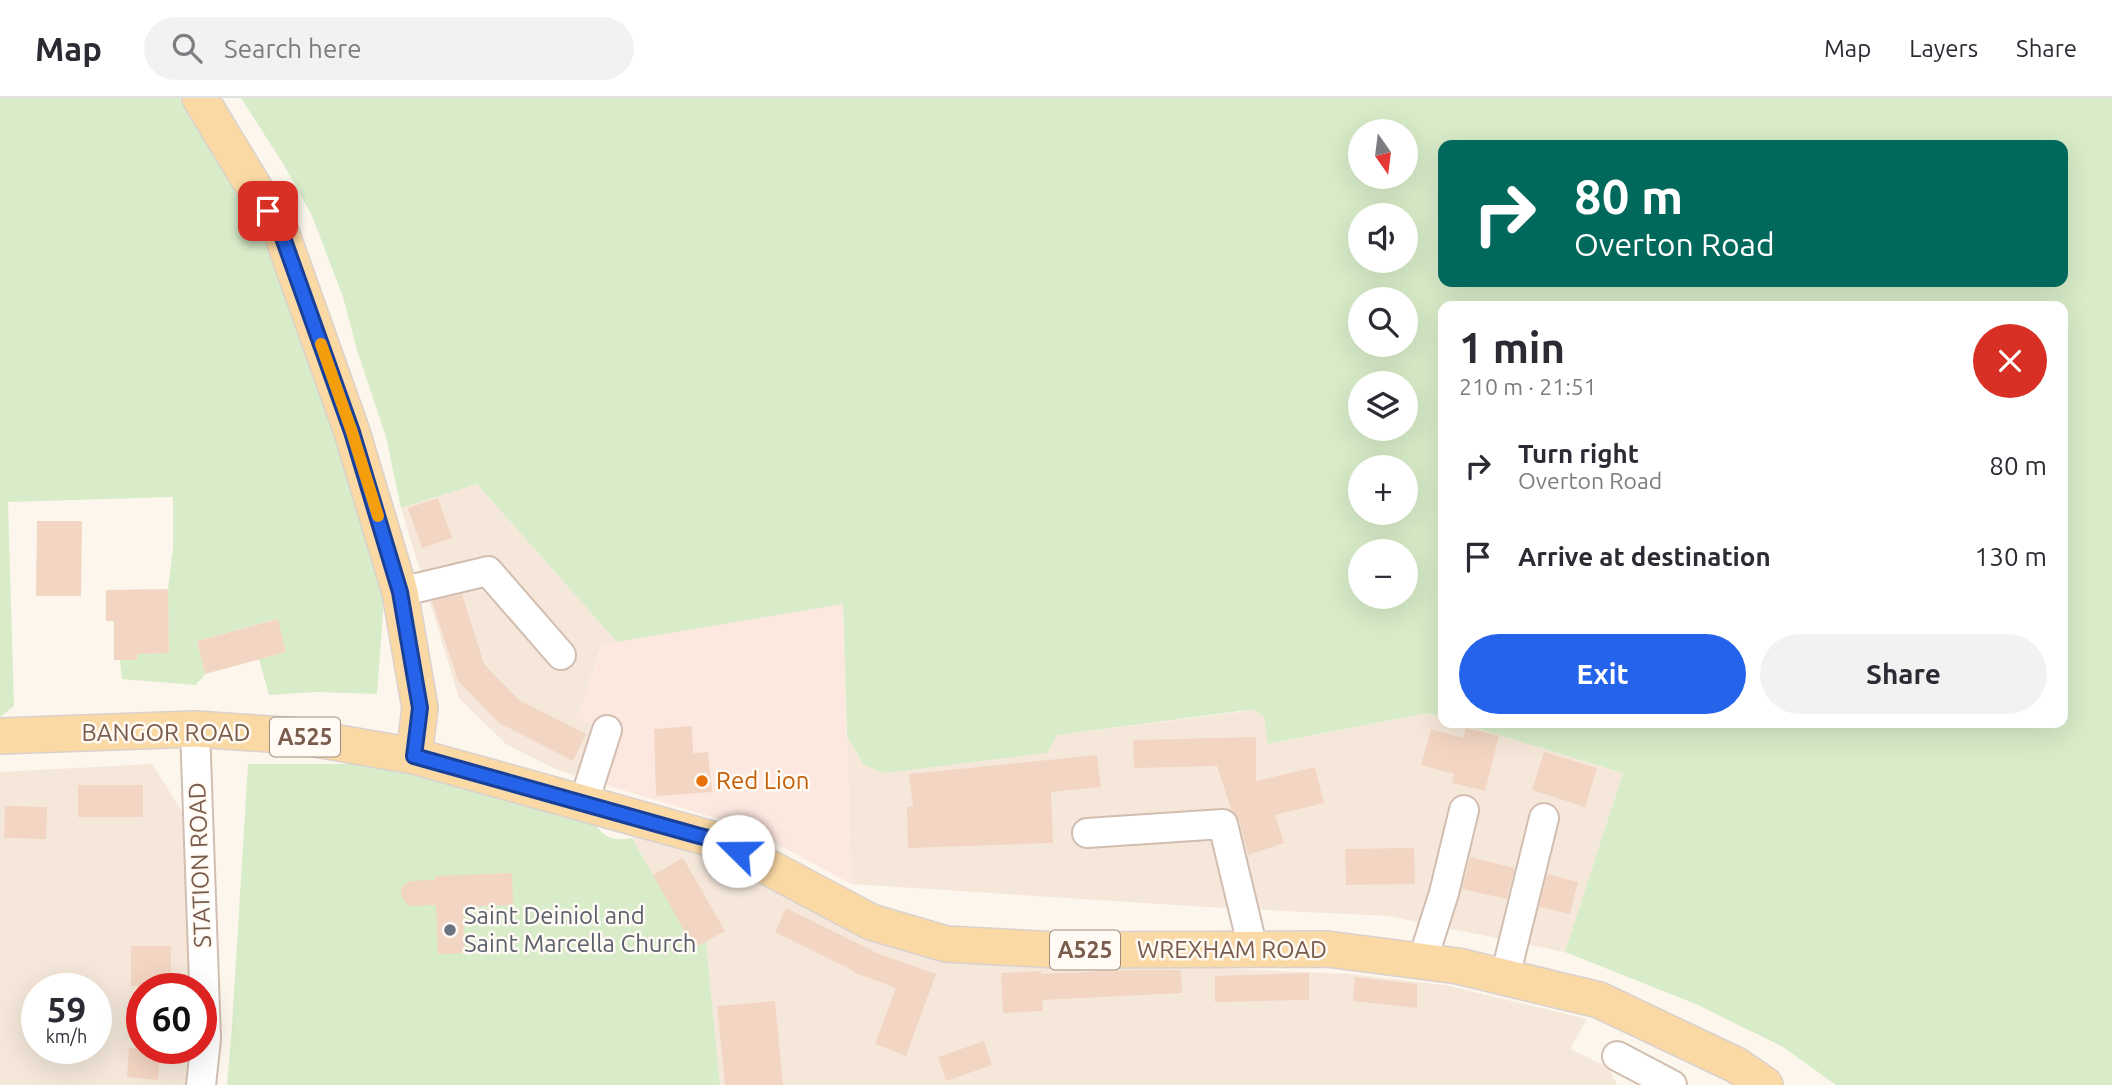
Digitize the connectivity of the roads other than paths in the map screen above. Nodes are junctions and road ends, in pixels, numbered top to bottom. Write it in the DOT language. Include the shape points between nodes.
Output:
graph roads {
  1 [pos="200,98"];
  2 [pos="400,592"];
  3 [pos="561,655"];
  4 [pos="195,729"];
  5 [pos="607,730"];
  6 [pos="0,736"];
  7 [pos="414,756"];
  8 [pos="584,802"];
  9 [pos="1464,810"];
  10 [pos="1544,818"];
  11 [pos="1087,833"];
  12 [pos="1253,949"];
  13 [pos="1422,962"];
  14 [pos="1505,978"];
  15 [pos="1617,1056"];
  16 [pos="1654,1080"];
  17 [pos="201,1085"];
  18 [pos="1765,1085"];
  1 -- 2 [label="main road" via="281,232 352,432"];
  2 -- 3 [label="street" via="493,563"];
  2 -- 7 [label="main road" via="420,708"];
  4 -- 6 [label="main road, BANGOR ROAD / A525"];
  4 -- 7 [label="main road, BANGOR ROAD / A525" via="298,736"];
  4 -- 17 [label="street, STATION ROAD" via="206,1040"];
  5 -- 8 [label="street"];
  7 -- 8 [label="main road, WREXHAM ROAD / A525"];
  8 -- 12 [label="main road, WREXHAM ROAD / A525" via="719,841 871,922 946,944 1057,950"];
  9 -- 13 [label="street"];
  10 -- 14 [label="street"];
  11 -- 12 [label="street" via="1223,824"];
  12 -- 13 [label="main road, WREXHAM ROAD / A525" via="1327,949"];
  13 -- 14 [label="main road, WREXHAM ROAD / A525"];
  14 -- 18 [label="main road, WREXHAM ROAD / A525" via="1599,1000 1736,1065"];
  15 -- 16 [label="street"];
}
